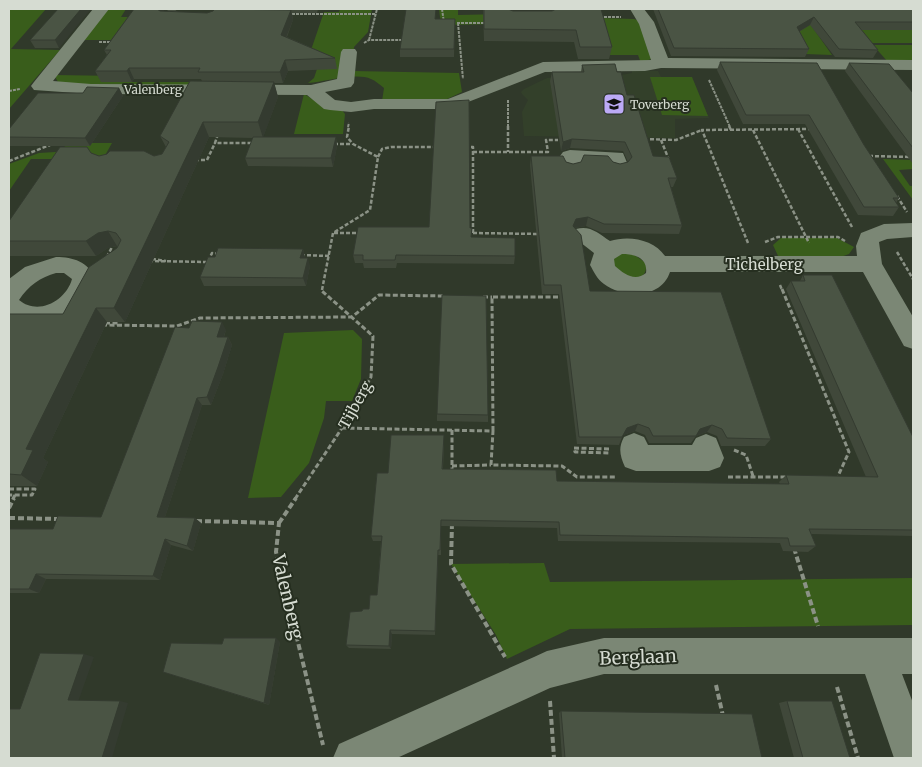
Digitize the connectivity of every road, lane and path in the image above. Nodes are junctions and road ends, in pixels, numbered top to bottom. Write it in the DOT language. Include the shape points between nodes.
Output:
graph roads {
  1 [pos="100,9"];
  2 [pos="377,9"];
  3 [pos="442,9"];
  4 [pos="639,13"];
  5 [pos="284,14"];
  6 [pos="376,14"];
  7 [pos="597,17"];
  8 [pos="458,23"];
  9 [pos="487,23"];
  10 [pos="407,40"];
  11 [pos="75,42"];
  12 [pos="114,42"];
  13 [pos="348,52"];
  14 [pos="661,63"];
  15 [pos="702,64"];
  16 [pos="913,65"];
  17 [pos="311,90"];
  18 [pos="362,90"];
  19 [pos="475,94"];
  20 [pos="351,107"];
  21 [pos="788,121"];
  22 [pos="816,129"];
  23 [pos="731,130"];
  24 [pos="753,130"];
  25 [pos="793,130"];
  26 [pos="798,130"];
  27 [pos="218,134"];
  28 [pos="661,140"];
  29 [pos="215,143"];
  30 [pos="264,143"];
  31 [pos="52,144"];
  32 [pos="333,144"];
  33 [pos="353,144"];
  34 [pos="436,147"];
  35 [pos="464,147"];
  36 [pos="865,150"];
  37 [pos="508,152"];
  38 [pos="378,157"];
  39 [pos="869,157"];
  40 [pos="913,157"];
  41 [pos="187,159"];
  42 [pos="9,161"];
  43 [pos="663,164"];
  44 [pos="572,165"];
  45 [pos="618,165"];
  46 [pos="875,165"];
  47 [pos="891,189"];
  48 [pos="911,221"];
  49 [pos="333,233"];
  50 [pos="363,233"];
  51 [pos="463,233"];
  52 [pos="473,233"];
  53 [pos="537,234"];
  54 [pos="584,234"];
  55 [pos="877,235"];
  56 [pos="546,236"];
  57 [pos="608,251"];
  58 [pos="112,252"];
  59 [pos="222,254"];
  60 [pos="300,255"];
  61 [pos="329,256"];
  62 [pos="148,260"];
  63 [pos="756,264"];
  64 [pos="819,264"];
  65 [pos="870,264"];
  66 [pos="913,279"];
  67 [pos="660,280"];
  68 [pos="79,289"];
  69 [pos="610,292"];
  70 [pos="10,294"];
  71 [pos="445,296"];
  72 [pos="482,297"];
  73 [pos="492,297"];
  74 [pos="556,297"];
  75 [pos="565,299"];
  76 [pos="352,317"];
  77 [pos="60,325"];
  78 [pos="99,325"];
  79 [pos="118,326"];
  80 [pos="177,326"];
  81 [pos="174,335"];
  82 [pos="913,340"];
  83 [pos="452,430"];
  84 [pos="493,430"];
  85 [pos="706,447"];
  86 [pos="625,448"];
  87 [pos="491,464"];
  88 [pos="452,466"];
  89 [pos="452,475"];
  90 [pos="772,477"];
  91 [pos="774,486"];
  92 [pos="9,489"];
  93 [pos="9,495"];
  94 [pos="15,495"];
  95 [pos="9,508"];
  96 [pos="452,515"];
  97 [pos="9,518"];
  98 [pos="68,519"];
  99 [pos="194,521"];
  100 [pos="279,523"];
  101 [pos="792,543"];
  102 [pos="827,655"];
  103 [pos="710,656"];
  104 [pos="895,656"];
  105 [pos="533,676"];
  106 [pos="724,721"];
  107 [pos="338,754"];
  108 [pos="913,755"];
  109 [pos="554,758"];
  110 [pos="858,758"];
  1 -- 11 [label="street"];
  2 -- 6 [label="path"];
  3 -- 8 [label="path" via="444,23"];
  4 -- 7 [label="path"];
  4 -- 14 [label="street" via="646,22"];
  5 -- 6 [label="path"];
  6 -- 10 [label="path" via="369,40"];
  8 -- 9 [label="path"];
  8 -- 19 [label="path" via="464,85"];
  11 -- 12 [label="path"];
  11 -- 17 [label="street, Valenberg" via="40,86"];
  13 -- 18 [label="street"];
  14 -- 15 [label="street"];
  14 -- 19 [label="street" via="543,67"];
  15 -- 16 [label="street"];
  15 -- 23 [label="path"];
  17 -- 18 [label="street, Valenberg"];
  17 -- 20 [label="street" via="330,105"];
  18 -- 19 [label="street" via="450,104"];
  18 -- 20 [label="street"];
  19 -- 37 [label="path" via="475,100 508,100"];
  20 -- 33 [label="path" via="346,137"];
  21 -- 25 [label="path"];
  22 -- 26 [label="path"];
  23 -- 24 [label="path"];
  23 -- 63 [label="path" via="702,130"];
  24 -- 25 [label="path"];
  24 -- 64 [label="path"];
  25 -- 26 [label="path"];
  26 -- 55 [label="path" via="854,230"];
  27 -- 29 [label="path"];
  28 -- 43 [label="path" via="669,161"];
  29 -- 30 [label="path"];
  29 -- 41 [label="path" via="208,160"];
  31 -- 42 [label="path"];
  32 -- 33 [label="path"];
  33 -- 38 [label="path"];
  34 -- 38 [label="path" via="391,147 382,149"];
  35 -- 52 [label="path" via="473,147"];
  36 -- 39 [label="path"];
  38 -- 49 [label="path" via="370,210"];
  39 -- 40 [label="path"];
  39 -- 46 [label="path"];
  44 -- 45 [label="street" via="570,156 616,157"];
  47 -- 48 [label="path"];
  48 -- 55 [label="street"];
  49 -- 50 [label="path"];
  49 -- 61 [label="path, Tijberg"];
  51 -- 52 [label="path"];
  52 -- 53 [label="path"];
  53 -- 54 [label="path"];
  53 -- 56 [label="path"];
  54 -- 57 [label="street"];
  55 -- 65 [label="street" via="867,246"];
  55 -- 66 [label="path"];
  57 -- 67 [label="street" via="636,241 648,252"];
  57 -- 69 [label="street" via="602,262"];
  58 -- 68 [label="street"];
  59 -- 62 [label="path" via="212,253 208,262"];
  60 -- 61 [label="path"];
  61 -- 76 [label="path, Tijberg" via="322,291"];
  63 -- 64 [label="street, Tichelberg"];
  63 -- 67 [label="street, Tichelberg"];
  64 -- 65 [label="street, Tichelberg"];
  65 -- 82 [label="street"];
  67 -- 69 [label="street, Tichelberg"];
  68 -- 70 [label="street" via="53,312 36,316 12,310"];
  68 -- 70 [label="street" via="81,272 49,261 26,276"];
  68 -- 77 [label="street"];
  69 -- 74 [label="path"];
  71 -- 76 [label="path" via="379,295"];
  72 -- 73 [label="path"];
  73 -- 74 [label="path"];
  73 -- 84 [label="path"];
  74 -- 75 [label="path"];
  76 -- 80 [label="path" via="200,318"];
  76 -- 100 [label="path, Tijberg" via="373,336 371,377 342,428"];
  77 -- 79 [label="path" via="119,323"];
  78 -- 79 [label="path"];
  79 -- 80 [label="path"];
  80 -- 81 [label="path"];
  83 -- 88 [label="path"];
  85 -- 86 [label="street" via="709,458 636,458"];
  86 -- 86 [label="path" via="628,446 629,453 575,452 574,448"];
  87 -- 88 [label="path"];
  88 -- 89 [label="path"];
  90 -- 91 [label="path"];
  92 -- 94 [label="path" via="35,489 32,495"];
  93 -- 94 [label="path"];
  94 -- 95 [label="path"];
  96 -- 105 [label="path" via="451,564"];
  97 -- 98 [label="path"];
  99 -- 100 [label="path"];
  100 -- 107 [label="path, Valenberg" via="276,552"];
  101 -- 102 [label="path"];
  102 -- 103 [label="street, Berglaan"];
  102 -- 104 [label="street, Berglaan"];
  102 -- 110 [label="path"];
  103 -- 105 [label="street, Berglaan" via="604,656"];
  103 -- 106 [label="path"];
  104 -- 108 [label="street"];
  105 -- 107 [label="street, Berglaan"];
  105 -- 109 [label="path"];
}
